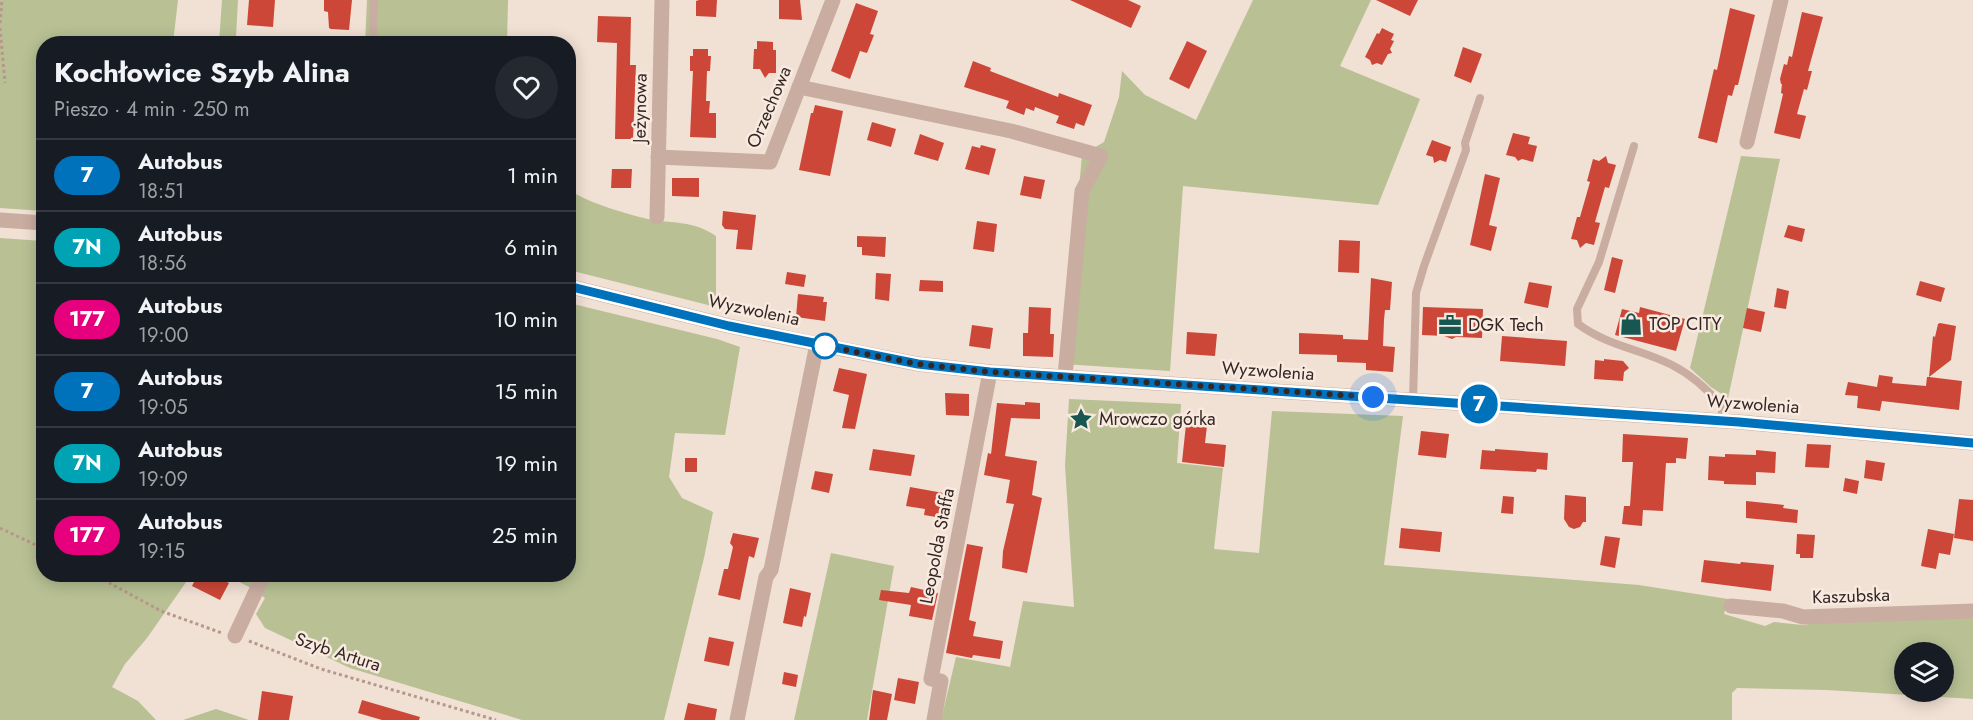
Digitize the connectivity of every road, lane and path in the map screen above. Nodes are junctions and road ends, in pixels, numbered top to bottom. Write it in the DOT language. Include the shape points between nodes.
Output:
graph roads {
  1 [pos="2,0"];
  2 [pos="374,0"];
  3 [pos="662,0"];
  4 [pos="833,0"];
  5 [pos="1781,0"];
  6 [pos="0,23"];
  7 [pos="0,28"];
  8 [pos="373,33"];
  9 [pos="5,83"];
  10 [pos="800,87"];
  11 [pos="1480,98"];
  12 [pos="1747,142"];
  13 [pos="1634,146"];
  14 [pos="658,157"];
  15 [pos="657,217"];
  16 [pos="0,220"];
  17 [pos="36,222"];
  18 [pos="576,288"];
  19 [pos="817,344"];
  20 [pos="990,372"];
  21 [pos="1065,376"];
  22 [pos="1413,400"];
  23 [pos="1722,421"];
  24 [pos="1973,443"];
  25 [pos="0,528"];
  26 [pos="36,545"];
  27 [pos="108,582"];
  28 [pos="260,582"];
  29 [pos="1731,606"];
  30 [pos="1973,611"];
  31 [pos="235,636"];
  32 [pos="496,720"];
  33 [pos="737,720"];
  34 [pos="934,720"];
  1 -- 6 [label="path"];
  2 -- 8 [label="lane"];
  3 -- 14 [label="street, Jeżynowa"];
  4 -- 10 [label="street, Orzechowa"];
  5 -- 12 [label="street"];
  7 -- 9 [label="path"];
  10 -- 14 [label="street, Orzechowa" via="770,162"];
  10 -- 21 [label="street" via="1011,131 1101,156 1082,191"];
  11 -- 22 [label="lane" via="1416,293"];
  13 -- 23 [label="lane" via="1599,262 1577,309 1578,324 1595,336 1672,365 1707,388 1722,406"];
  14 -- 15 [label="street, Jeżynowa"];
  16 -- 17 [label="street"];
  18 -- 19 [label="street, Wyzwolenia"];
  19 -- 20 [label="street, Wyzwolenia" via="918,364"];
  19 -- 33 [label="street"];
  20 -- 21 [label="street, Wyzwolenia"];
  20 -- 34 [label="street, Leopolda Staffa" via="931,678 941,681"];
  21 -- 22 [label="street, Wyzwolenia"];
  22 -- 23 [label="street, Wyzwolenia"];
  23 -- 24 [label="street, Wyzwolenia"];
  25 -- 26 [label="path"];
  27 -- 31 [label="path, Szyb Artura" via="161,611"];
  28 -- 31 [label="street"];
  29 -- 30 [label="street, Kaszubska" via="1803,617"];
  31 -- 32 [label="path, Szyb Artura" via="321,669"];
}
